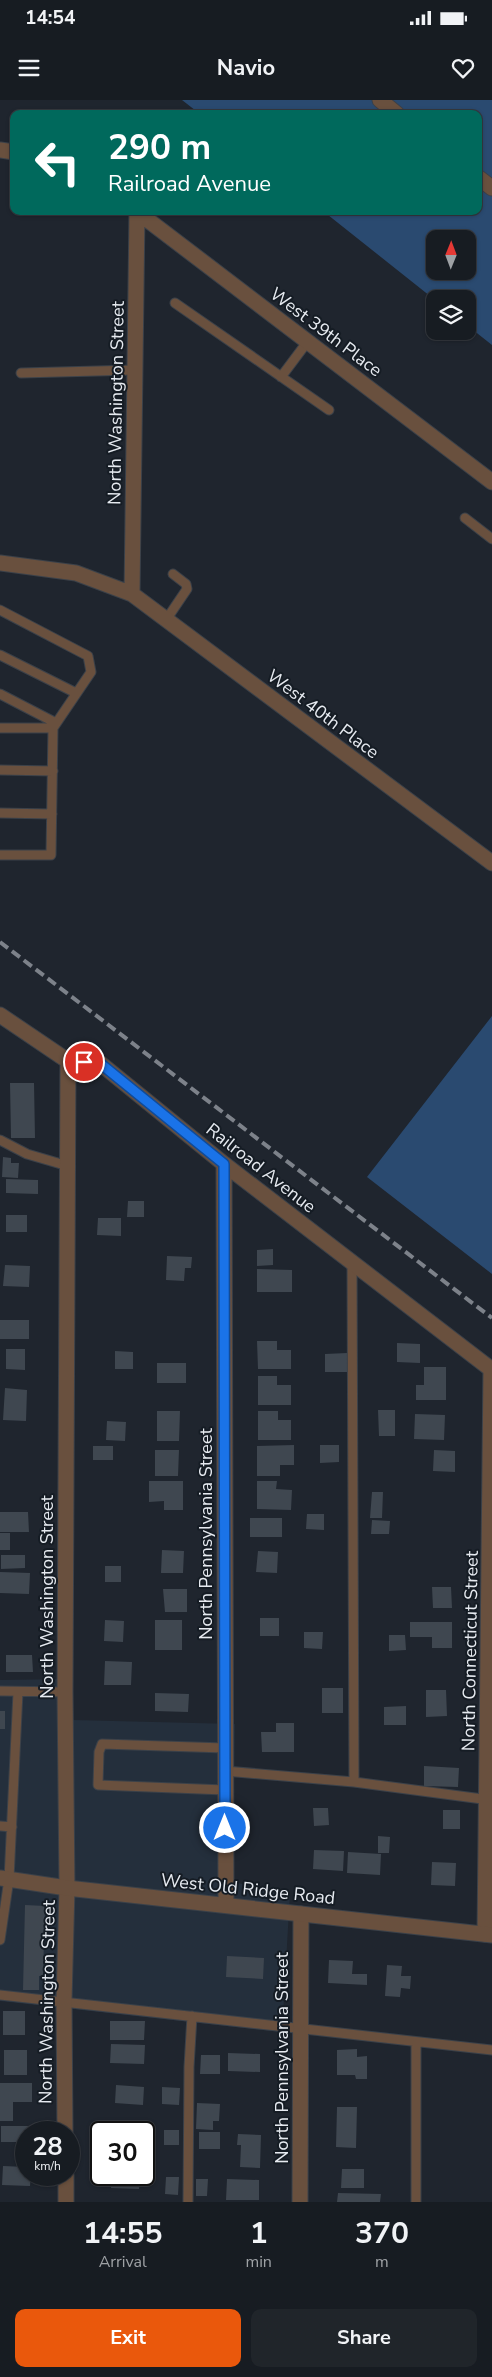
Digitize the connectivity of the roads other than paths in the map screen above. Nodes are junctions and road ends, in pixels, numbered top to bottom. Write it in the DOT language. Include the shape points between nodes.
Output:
graph roads {
  1 [pos="380,100"];
  2 [pos="392,110"];
  3 [pos="482,180"];
  4 [pos="492,188"];
  5 [pos="137,215"];
  6 [pos="142,215"];
  7 [pos="176,303"];
  8 [pos="308,341"];
  9 [pos="135,370"];
  10 [pos="21,373"];
  11 [pos="281,377"];
  12 [pos="329,410"];
  13 [pos="492,482"];
  14 [pos="465,518"];
  15 [pos="492,539"];
  16 [pos="0,563"];
  17 [pos="173,574"];
  18 [pos="132,594"];
  19 [pos="0,610"];
  20 [pos="166,620"];
  21 [pos="0,655"];
  22 [pos="0,694"];
  23 [pos="76,694"];
  24 [pos="55,725"];
  25 [pos="0,728"];
  26 [pos="0,770"];
  27 [pos="52,771"];
  28 [pos="0,813"];
  29 [pos="52,814"];
  30 [pos="0,854"];
  31 [pos="492,863"];
  32 [pos="0,1014"];
  33 [pos="68,1061"];
  34 [pos="0,1140"];
  35 [pos="224,1164"];
  36 [pos="68,1166"];
  37 [pos="352,1263"];
  38 [pos="492,1369"];
  39 [pos="0,1691"];
  40 [pos="18,1692"];
  41 [pos="65,1692"];
  42 [pos="225,1748"];
  43 [pos="225,1771"];
  44 [pos="354,1782"];
  45 [pos="225,1790"];
  46 [pos="489,1800"];
  47 [pos="0,1826"];
  48 [pos="12,1827"];
  49 [pos="4,1879"];
  50 [pos="67,1888"];
  51 [pos="226,1904"];
  52 [pos="301,1914"];
  53 [pos="489,1934"];
  54 [pos="0,1940"];
  55 [pos="0,1995"];
  56 [pos="64,2001"];
  57 [pos="192,2016"];
  58 [pos="300,2028"];
  59 [pos="416,2042"];
  60 [pos="492,2050"];
  61 [pos="65,2121"];
  62 [pos="66,2186"];
  63 [pos="66,2202"];
  64 [pos="188,2202"];
  65 [pos="300,2202"];
  66 [pos="416,2202"];
  1 -- 2 [label="street"];
  3 -- 4 [label="street"];
  5 -- 9 [label="street, North Washington Street"];
  6 -- 8 [label="street, West 39th Place"];
  7 -- 11 [label="lane"];
  8 -- 11 [label="lane"];
  8 -- 13 [label="street, West 39th Place"];
  9 -- 10 [label="lane"];
  9 -- 18 [label="street, North Washington Street"];
  11 -- 12 [label="lane"];
  14 -- 15 [label="lane"];
  16 -- 18 [label="street, West 40th Place" via="76,573"];
  17 -- 20 [label="lane" via="186,584 187,589"];
  18 -- 20 [label="street, West 40th Place"];
  19 -- 23 [label="lane" via="88,656 91,672"];
  20 -- 31 [label="street, West 40th Place"];
  21 -- 23 [label="lane"];
  22 -- 24 [label="lane"];
  23 -- 24 [label="lane"];
  24 -- 25 [label="lane"];
  24 -- 27 [label="lane"];
  26 -- 27 [label="lane"];
  27 -- 29 [label="lane"];
  28 -- 29 [label="lane"];
  29 -- 30 [label="lane" via="51,855"];
  32 -- 33 [label="street, Railroad Avenue"];
  33 -- 35 [label="street, Railroad Avenue" via="101,1064"];
  33 -- 36 [label="street, North Washington Street"];
  34 -- 36 [label="lane" via="27,1154"];
  35 -- 37 [label="street, Railroad Avenue"];
  35 -- 42 [label="street, North Pennsylvania Street"];
  36 -- 41 [label="street, North Washington Street"];
  37 -- 38 [label="street, Railroad Avenue"];
  37 -- 44 [label="lane"];
  38 -- 46 [label="street, North Connecticut Street"];
  39 -- 40 [label="lane"];
  40 -- 41 [label="lane"];
  40 -- 48 [label="lane"];
  41 -- 50 [label="street, North Washington Street"];
  42 -- 43 [label="street, North Pennsylvania Street"];
  42 -- 45 [label="lane" via="102,1744 98,1785"];
  43 -- 44 [label="lane"];
  43 -- 45 [label="street, North Pennsylvania Street"];
  44 -- 46 [label="lane"];
  45 -- 51 [label="street, North Pennsylvania Street"];
  46 -- 53 [label="street, North Connecticut Street"];
  47 -- 48 [label="lane"];
  48 -- 49 [label="lane"];
  49 -- 50 [label="street, West Old Ridge Road"];
  49 -- 54 [label="lane"];
  50 -- 51 [label="street, West Old Ridge Road"];
  50 -- 56 [label="street, North Washington Street"];
  51 -- 52 [label="street, West Old Ridge Road"];
  52 -- 53 [label="street, West Old Ridge Road"];
  52 -- 58 [label="street, North Pennsylvania Street"];
  55 -- 56 [label="lane"];
  56 -- 57 [label="lane"];
  56 -- 61 [label="street, North Washington Street"];
  57 -- 58 [label="lane"];
  57 -- 64 [label="lane"];
  58 -- 59 [label="lane"];
  58 -- 65 [label="street, North Pennsylvania Street"];
  59 -- 60 [label="lane"];
  59 -- 66 [label="lane"];
  62 -- 63 [label="street"];
}
